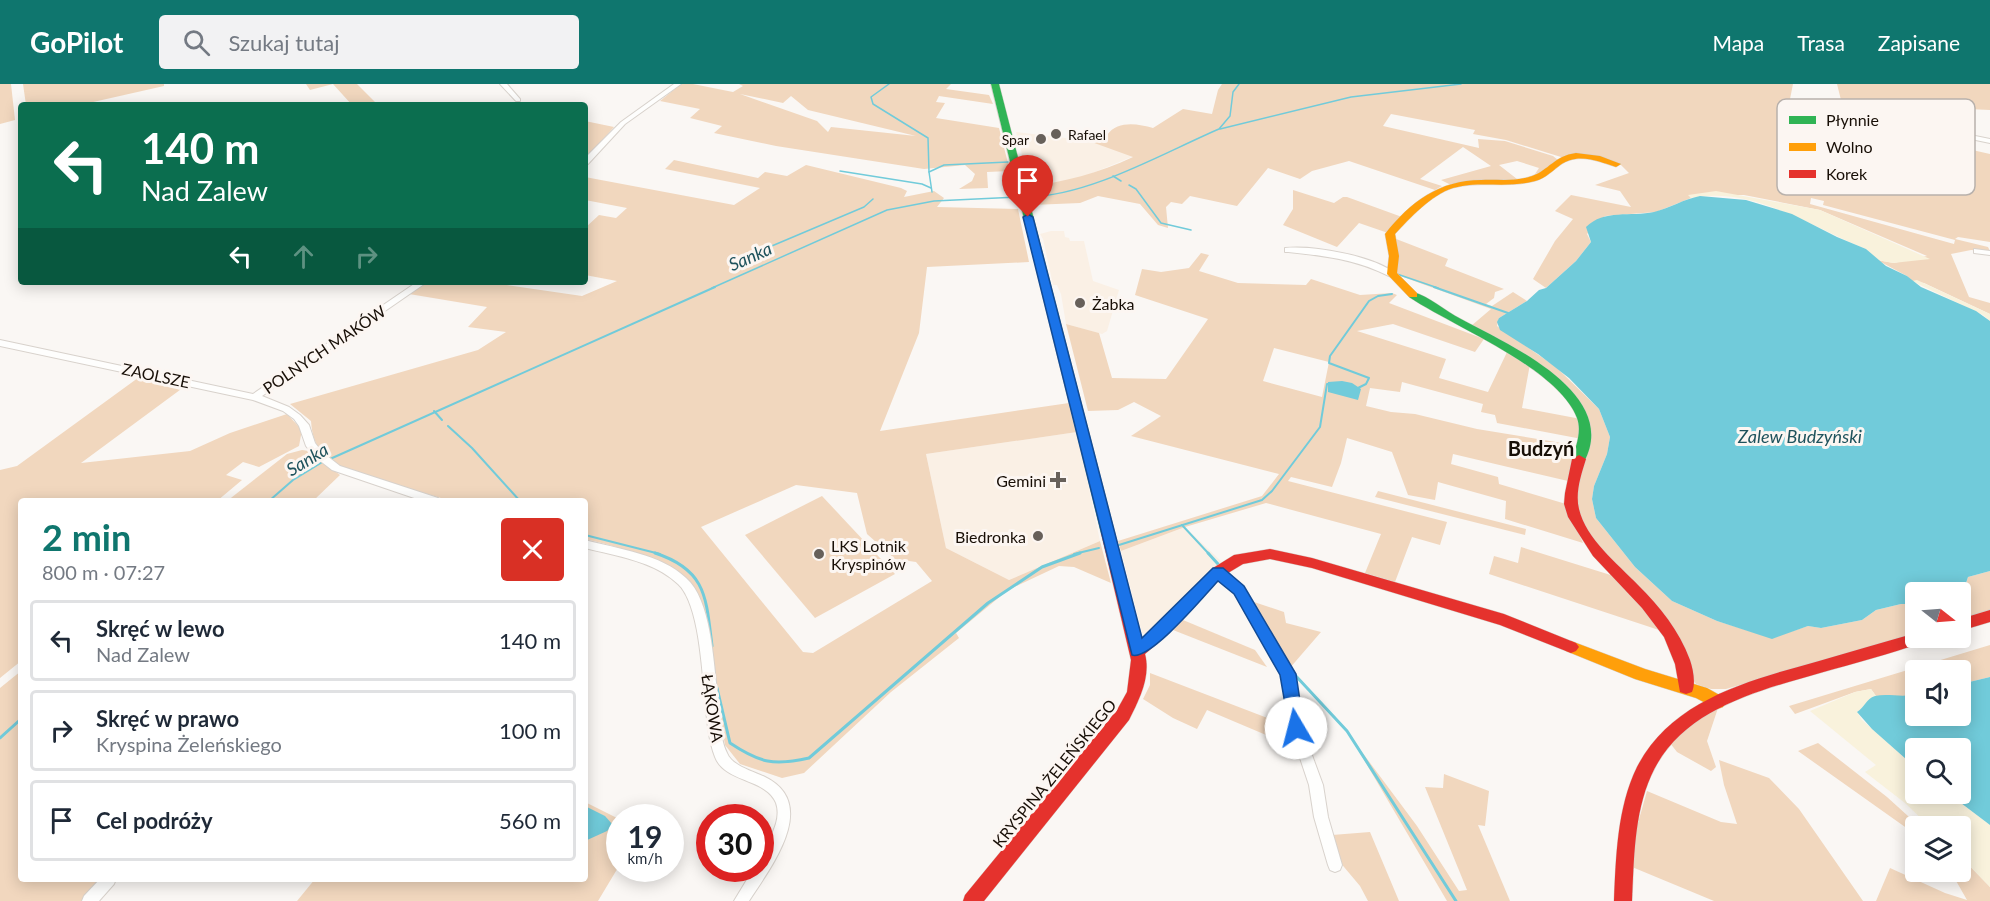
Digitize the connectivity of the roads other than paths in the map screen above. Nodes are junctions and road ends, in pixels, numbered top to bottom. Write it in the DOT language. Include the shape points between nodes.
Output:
graph roads {
  1 [pos="503,84"];
  2 [pos="678,84"];
  3 [pos="995,84"];
  4 [pos="518,100"];
  5 [pos="1975,138"];
  6 [pos="1990,141"];
  7 [pos="588,159"];
  8 [pos="1616,164"];
  9 [pos="1288,250"];
  10 [pos="1977,251"];
  11 [pos="1990,253"];
  12 [pos="1392,274"];
  13 [pos="419,285"];
  14 [pos="0,343"];
  15 [pos="255,397"];
  16 [pos="425,498"];
  17 [pos="588,545"];
  18 [pos="1220,571"];
  19 [pos="1990,616"];
  20 [pos="1971,622"];
  21 [pos="1905,642"];
  22 [pos="1138,651"];
  23 [pos="1686,687"];
  24 [pos="1718,702"];
  25 [pos="1335,866"];
  26 [pos="106,882"];
  27 [pos="89,901"];
  28 [pos="741,901"];
  29 [pos="972,901"];
  30 [pos="1623,901"];
  1 -- 4 [label="street"];
  2 -- 7 [label="street" via="620,126"];
  3 -- 22 [label="street, KRYSPINA ŻELEŃSKIEGO"];
  5 -- 6 [label="street"];
  8 -- 12 [label="street" via="1598,157 1567,157 1533,179 1449,186 1405,216 1390,234"];
  9 -- 12 [label="street" via="1345,255"];
  10 -- 11 [label="street"];
  12 -- 23 [label="street" via="1415,297 1533,364 1574,402 1583,416 1586,436 1570,490 1572,510 1594,549 1673,639 1684,665"];
  13 -- 15 [label="street, POLNYCH MAKÓW"];
  14 -- 15 [label="street, ZAOLSZE"];
  15 -- 16 [label="street, ZAOLSZE" via="290,410 304,425 310,444 331,465"];
  17 -- 28 [label="street, ŁĄKOWA" via="657,566 684,582 691,591 702,626 722,757 737,771 780,795 783,803 777,843"];
  18 -- 22 [label="street"];
  18 -- 23 [label="street" via="1239,559 1270,554 1288,556 1504,620 1641,674"];
  18 -- 25 [label="street" via="1239,590 1288,674 1296,728 1316,785"];
  19 -- 20 [label="street"];
  21 -- 24 [label="street" via="1757,686"];
  22 -- 29 [label="street, KRYSPINA ŻELEŃSKIEGO" via="1139,681 1130,705"];
  23 -- 24 [label="street"];
  24 -- 30 [label="street" via="1682,723 1661,744 1645,769 1633,804 1626,846"];
  26 -- 27 [label="street"];
}
